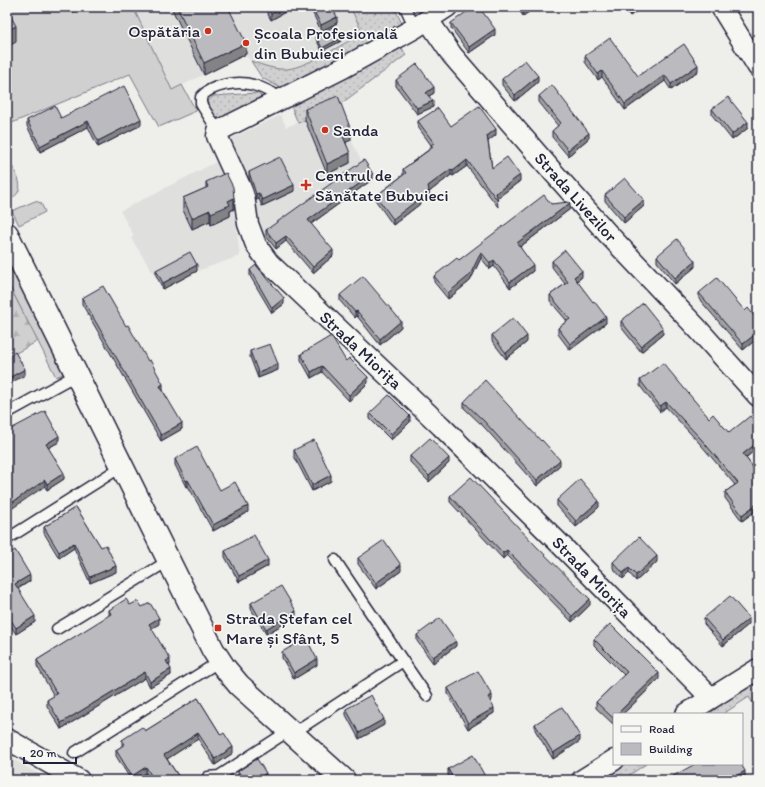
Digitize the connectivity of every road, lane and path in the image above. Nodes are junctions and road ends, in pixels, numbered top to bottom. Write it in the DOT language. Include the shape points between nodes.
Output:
graph roads {
  1 [pos="405,7"];
  2 [pos="447,7"];
  3 [pos="721,7"];
  4 [pos="422,24"];
  5 [pos="758,67"];
  6 [pos="282,98"];
  7 [pos="218,131"];
  8 [pos="7,234"];
  9 [pos="76,375"];
  10 [pos="758,396"];
  11 [pos="7,412"];
  12 [pos="121,467"];
  13 [pos="7,539"];
  14 [pos="334,560"];
  15 [pos="168,561"];
  16 [pos="57,629"];
  17 [pos="220,661"];
  18 [pos="403,661"];
  19 [pos="758,669"];
  20 [pos="427,696"];
  21 [pos="711,698"];
  22 [pos="688,713"];
  23 [pos="291,732"];
  24 [pos="7,739"];
  25 [pos="74,753"];
  26 [pos="613,761"];
  27 [pos="208,777"];
  28 [pos="79,780"];
  29 [pos="344,780"];
  30 [pos="582,780"];
  1 -- 4 [label="lane, Strada Livezilor"];
  2 -- 4 [label="street"];
  3 -- 5 [label="street"];
  4 -- 6 [label="street"];
  4 -- 10 [label="street, Strada Livezilor" via="608,234 698,328"];
  6 -- 7 [label="street"];
  6 -- 7 [label="lane" via="253,84 234,84 206,91 201,97 202,104"];
  7 -- 21 [label="street, Strada Miorița" via="217,136 244,195 248,224 256,245 269,263 559,542"];
  8 -- 9 [label="street"];
  9 -- 11 [label="lane"];
  9 -- 12 [label="street"];
  12 -- 13 [label="lane"];
  12 -- 15 [label="street"];
  14 -- 18 [label="lane"];
  15 -- 16 [label="lane"];
  15 -- 17 [label="street"];
  17 -- 23 [label="street" via="239,684"];
  17 -- 25 [label="lane"];
  18 -- 20 [label="lane"];
  18 -- 23 [label="lane"];
  19 -- 21 [label="street"];
  21 -- 22 [label="street"];
  23 -- 27 [label="lane" via="219,776"];
  23 -- 29 [label="street"];
  24 -- 28 [label="street"];
  26 -- 30 [label="street"];
}
